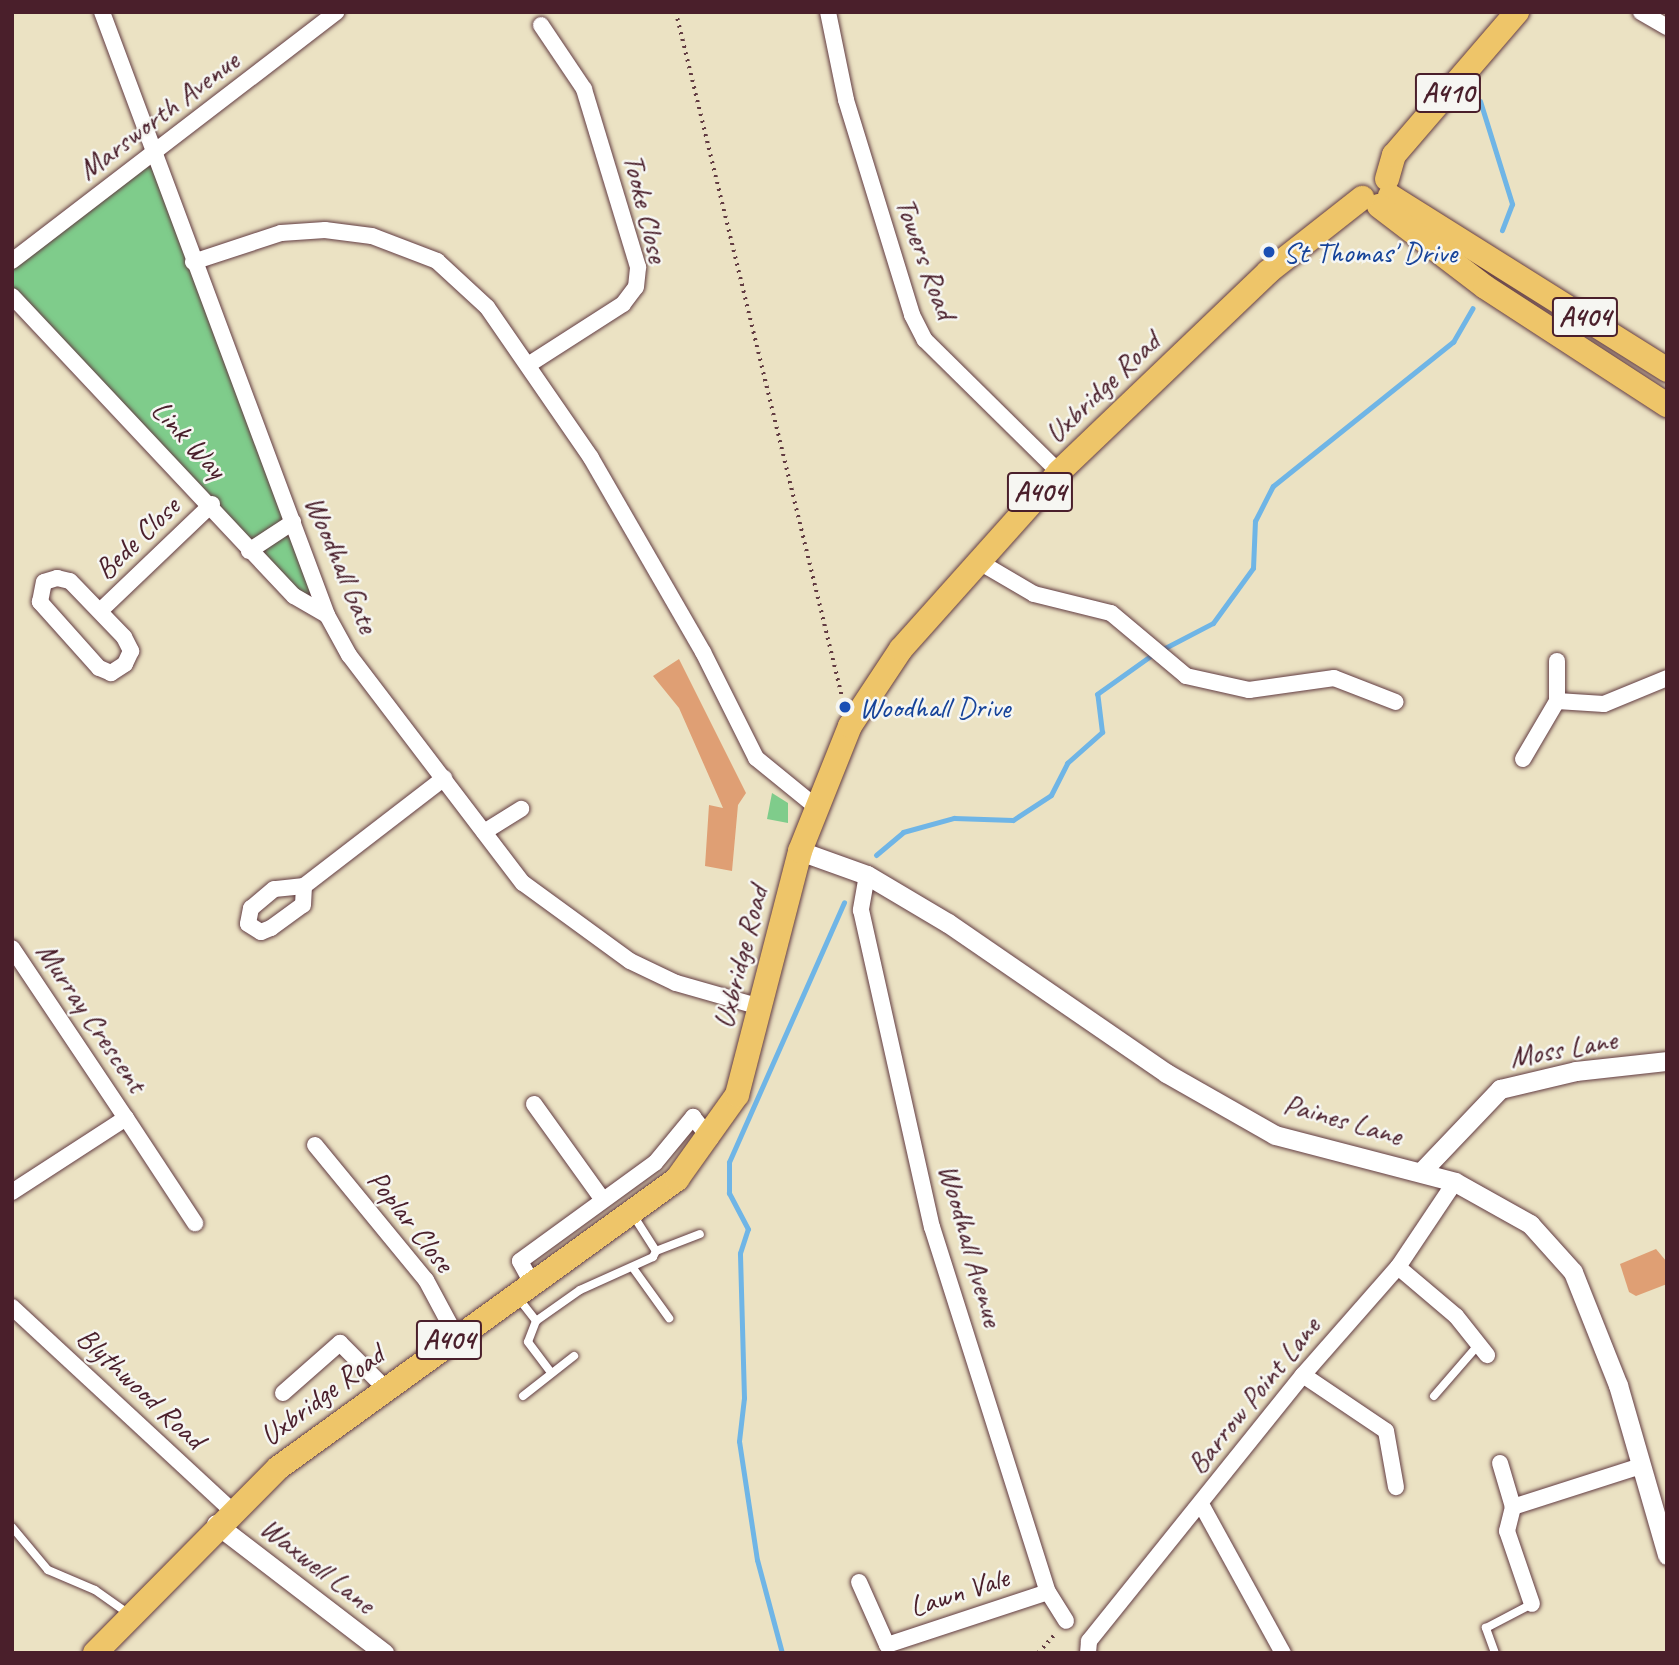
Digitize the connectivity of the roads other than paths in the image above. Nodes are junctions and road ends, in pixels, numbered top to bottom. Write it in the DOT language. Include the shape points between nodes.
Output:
graph roads {
  1 [pos="102,12"];
  2 [pos="337,12"];
  3 [pos="828,12"];
  4 [pos="1517,12"];
  5 [pos="1641,12"];
  6 [pos="541,25"];
  7 [pos="1667,27"];
  8 [pos="154,152"];
  9 [pos="1379,195"];
  10 [pos="1484,253"];
  11 [pos="12,261"];
  12 [pos="194,261"];
  13 [pos="1469,276"];
  14 [pos="12,296"];
  15 [pos="528,365"];
  16 [pos="1667,370"];
  17 [pos="1667,405"];
  18 [pos="1059,472"];
  19 [pos="212,504"];
  20 [pos="293,522"];
  21 [pos="249,551"];
  22 [pos="976,560"];
  23 [pos="100,611"];
  24 [pos="327,615"];
  25 [pos="1557,661"];
  26 [pos="1667,678"];
  27 [pos="1557,701"];
  28 [pos="1396,702"];
  29 [pos="1523,759"];
  30 [pos="444,778"];
  31 [pos="816,807"];
  32 [pos="521,808"];
  33 [pos="484,832"];
  34 [pos="800,851"];
  35 [pos="867,875"];
  36 [pos="304,886"];
  37 [pos="12,948"];
  38 [pos="760,1007"];
  39 [pos="1667,1061"];
  40 [pos="534,1104"];
  41 [pos="126,1118"];
  42 [pos="710,1139"];
  43 [pos="316,1145"];
  44 [pos="1420,1172"];
  45 [pos="1455,1181"];
  46 [pos="12,1192"];
  47 [pos="603,1200"];
  48 [pos="632,1212"];
  49 [pos="195,1223"];
  50 [pos="700,1234"];
  51 [pos="656,1251"];
  52 [pos="1398,1267"];
  53 [pos="633,1268"];
  54 [pos="524,1289"];
  55 [pos="12,1307"];
  56 [pos="669,1318"];
  57 [pos="536,1321"];
  58 [pos="456,1336"];
  59 [pos="1483,1350"];
  60 [pos="574,1356"];
  61 [pos="551,1373"];
  62 [pos="1303,1375"];
  63 [pos="383,1386"];
  64 [pos="283,1393"];
  65 [pos="523,1396"];
  66 [pos="1434,1396"];
  67 [pos="1500,1462"];
  68 [pos="1641,1466"];
  69 [pos="1396,1487"];
  70 [pos="1201,1504"];
  71 [pos="1513,1507"];
  72 [pos="223,1517"];
  73 [pos="12,1527"];
  74 [pos="1667,1555"];
  75 [pos="859,1582"];
  76 [pos="1048,1592"];
  77 [pos="1532,1604"];
  78 [pos="130,1614"];
  79 [pos="1066,1621"];
  80 [pos="1088,1647"];
  81 [pos="886,1649"];
  82 [pos="95,1653"];
  83 [pos="384,1653"];
  84 [pos="1283,1653"];
  85 [pos="1495,1653"];
  1 -- 8 [label="street, Woodhall Gate"];
  2 -- 8 [label="street, Marsworth Avenue"];
  3 -- 18 [label="street, Towers Road" via="846,100 912,315 925,340"];
  4 -- 9 [label="main road, Uxbridge Road / A410" via="1394,155"];
  5 -- 7 [label="street"];
  6 -- 15 [label="street, Tooke Close" via="584,89 638,267 636,287 623,304"];
  8 -- 11 [label="street, Marsworth Avenue"];
  8 -- 12 [label="street, Woodhall Gate"];
  9 -- 10 [label="main road, A404"];
  9 -- 13 [label="main road, A404"];
  9 -- 18 [label="main road, Uxbridge Road / A404" via="1268,272"];
  10 -- 13 [label="street"];
  10 -- 16 [label="main road, A404"];
  12 -- 15 [label="street" via="281,233 372,236 437,261 487,307"];
  12 -- 20 [label="street, Woodhall Gate"];
  13 -- 17 [label="main road, A404"];
  14 -- 19 [label="street, Link Way"];
  15 -- 31 [label="street" via="598,469 756,758"];
  18 -- 22 [label="main road, Uxbridge Road / A404"];
  19 -- 21 [label="street, Link Way"];
  19 -- 23 [label="street, Bede Close"];
  20 -- 21 [label="street"];
  20 -- 24 [label="street, Woodhall Gate"];
  21 -- 24 [label="street, Link Way" via="294,596"];
  22 -- 28 [label="street" via="1034,594 1111,613 1186,676 1249,690 1334,678"];
  22 -- 31 [label="main road, Uxbridge Road / A404" via="901,649 850,726"];
  23 -- 23 [label="street, Bede Close" via="131,651 111,673 99,668 40,602 40,591 44,582 70,581"];
  24 -- 30 [label="street, Woodhall Gate" via="349,655"];
  25 -- 27 [label="street"];
  26 -- 27 [label="street" via="1604,704"];
  27 -- 29 [label="street"];
  30 -- 33 [label="street, Woodhall Gate"];
  30 -- 36 [label="street"];
  31 -- 34 [label="main road, Uxbridge Road / A404"];
  32 -- 33 [label="street"];
  33 -- 38 [label="street, Woodhall Gate" via="523,883 585,934 676,983"];
  34 -- 35 [label="street, Paines Lane"];
  34 -- 38 [label="main road, Uxbridge Road / A404"];
  35 -- 44 [label="street, Paines Lane" via="1166,1073 1275,1135"];
  35 -- 76 [label="street, Woodhall Avenue" via="861,909 932,1227"];
  37 -- 41 [label="street, Murray Crescent"];
  38 -- 42 [label="main road, Uxbridge Road / A404" via="737,1095"];
  39 -- 44 [label="street, Moss Lane" via="1576,1071 1500,1090"];
  40 -- 47 [label="street"];
  41 -- 46 [label="street, Murray Crescent"];
  41 -- 49 [label="street, Murray Crescent"];
  42 -- 47 [label="street" via="693,1117 655,1163"];
  42 -- 48 [label="main road, Uxbridge Road / A404" via="677,1179"];
  43 -- 58 [label="street, Poplar Close" via="426,1280"];
  44 -- 45 [label="street, Paines Lane"];
  45 -- 52 [label="street, Barrow Point Lane"];
  45 -- 68 [label="street, Paines Lane" via="1530,1224 1573,1272 1618,1385"];
  47 -- 54 [label="street" via="520,1261"];
  48 -- 51 [label="lane"];
  48 -- 54 [label="main road, Uxbridge Road / A404"];
  50 -- 51 [label="lane"];
  51 -- 53 [label="lane"];
  52 -- 59 [label="street" via="1457,1316"];
  52 -- 62 [label="street, Barrow Point Lane"];
  53 -- 56 [label="lane"];
  53 -- 57 [label="lane" via="580,1290"];
  54 -- 57 [label="lane"];
  54 -- 58 [label="main road, Uxbridge Road / A404"];
  55 -- 72 [label="street, Blythwood Road"];
  57 -- 61 [label="lane" via="528,1342"];
  58 -- 63 [label="main road, Uxbridge Road / A404"];
  59 -- 66 [label="lane"];
  60 -- 61 [label="lane"];
  61 -- 65 [label="lane"];
  62 -- 69 [label="street" via="1387,1431"];
  62 -- 70 [label="street, Barrow Point Lane"];
  63 -- 64 [label="street" via="341,1343"];
  63 -- 72 [label="main road, Uxbridge Road / A404"];
  67 -- 71 [label="street"];
  68 -- 71 [label="street"];
  68 -- 74 [label="street, Paines Lane"];
  70 -- 80 [label="street, Barrow Point Lane"];
  70 -- 84 [label="street"];
  71 -- 77 [label="street" via="1507,1531"];
  72 -- 78 [label="main road, Uxbridge Road / A404"];
  72 -- 83 [label="street, Waxwell Lane"];
  73 -- 78 [label="lane" via="48,1570 95,1590"];
  75 -- 81 [label="street, Lawn Vale"];
  76 -- 79 [label="street, Woodhall Avenue"];
  76 -- 81 [label="street, Lawn Vale"];
  77 -- 85 [label="lane" via="1486,1628"];
  78 -- 82 [label="main road, Uxbridge Road / A404"];
}
